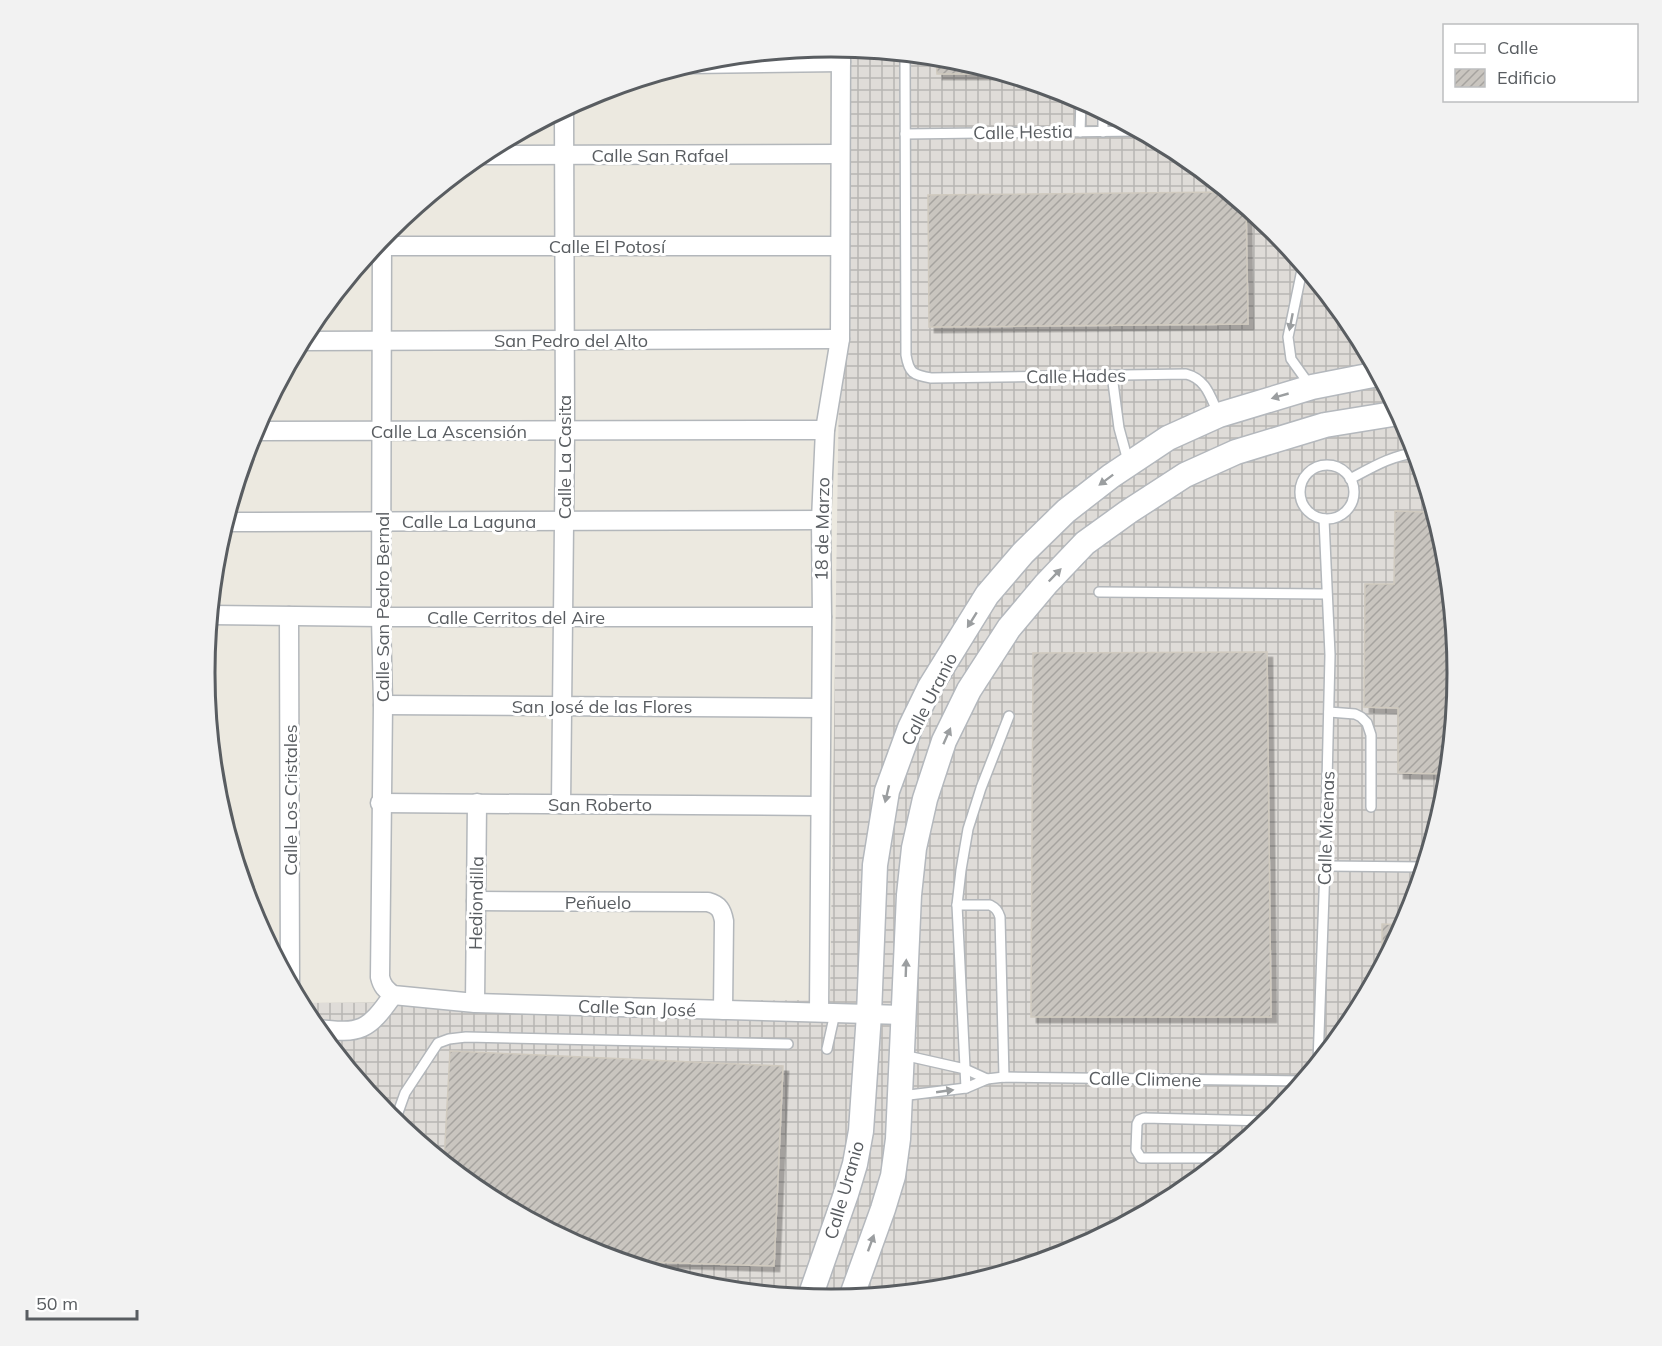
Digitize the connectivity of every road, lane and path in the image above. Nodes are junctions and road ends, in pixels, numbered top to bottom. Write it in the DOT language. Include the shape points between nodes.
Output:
graph roads {
  1 [pos="841,57"];
  2 [pos="905,61"];
  3 [pos="1081,110"];
  4 [pos="564,119"];
  5 [pos="1103,121"];
  6 [pos="1123,131"];
  7 [pos="1080,132"];
  8 [pos="1102,132"];
  9 [pos="905,134"];
  10 [pos="840,154"];
  11 [pos="499,155"];
  12 [pos="563,155"];
  13 [pos="389,243"];
  14 [pos="840,246"];
  15 [pos="564,247"];
  16 [pos="379,255"];
  17 [pos="1301,275"];
  18 [pos="564,339"];
  19 [pos="840,339"];
  20 [pos="313,341"];
  21 [pos="381,342"];
  22 [pos="1112,375"];
  23 [pos="1370,376"];
  24 [pos="1312,387"];
  25 [pos="1219,415"];
  26 [pos="1389,415"];
  27 [pos="1325,425"];
  28 [pos="381,430"];
  29 [pos="825,430"];
  30 [pos="265,431"];
  31 [pos="565,431"];
  32 [pos="1406,454"];
  33 [pos="1129,464"];
  34 [pos="1350,479"];
  35 [pos="1324,519"];
  36 [pos="821,520"];
  37 [pos="381,521"];
  38 [pos="564,521"];
  39 [pos="234,522"];
  40 [pos="1099,592"];
  41 [pos="1326,594"];
  42 [pos="218,615"];
  43 [pos="289,616"];
  44 [pos="381,617"];
  45 [pos="563,617"];
  46 [pos="822,617"];
  47 [pos="382,705"];
  48 [pos="563,705"];
  49 [pos="821,708"];
  50 [pos="1329,712"];
  51 [pos="1008,716"];
  52 [pos="380,803"];
  53 [pos="477,803"];
  54 [pos="561,804"];
  55 [pos="820,806"];
  56 [pos="1371,807"];
  57 [pos="1325,866"];
  58 [pos="1415,867"];
  59 [pos="476,902"];
  60 [pos="957,905"];
  61 [pos="290,966"];
  62 [pos="393,995"];
  63 [pos="475,1003"];
  64 [pos="723,1010"];
  65 [pos="827,1013"];
  66 [pos="869,1014"];
  67 [pos="904,1015"];
  68 [pos="330,1031"];
  69 [pos="788,1044"];
  70 [pos="827,1049"];
  71 [pos="1318,1050"];
  72 [pos="903,1055"];
  73 [pos="964,1069"];
  74 [pos="1004,1077"];
  75 [pos="987,1078"];
  76 [pos="1292,1081"];
  77 [pos="966,1088"];
  78 [pos="901,1096"];
  79 [pos="398,1112"];
  80 [pos="1254,1121"];
  81 [pos="1211,1158"];
  82 [pos="854,1288"];
  83 [pos="813,1289"];
  1 -- 10 [label="street, 18 de Marzo"];
  2 -- 9 [label="lane"];
  3 -- 7 [label="lane"];
  4 -- 12 [label="street, Calle La Casita"];
  5 -- 8 [label="lane"];
  6 -- 8 [label="lane, Calle Hestia"];
  7 -- 8 [label="lane, Calle Hestia"];
  7 -- 9 [label="lane, Calle Hestia"];
  9 -- 22 [label="lane, Calle Hades" via="906,355 911,372 931,378"];
  10 -- 12 [label="street, Calle San Rafael"];
  10 -- 14 [label="street, 18 de Marzo"];
  11 -- 12 [label="street, Calle San Rafael"];
  12 -- 15 [label="street, Calle La Casita"];
  13 -- 15 [label="street, Calle El Potosí"];
  14 -- 15 [label="street, Calle El Potosí"];
  14 -- 19 [label="street, 18 de Marzo"];
  15 -- 18 [label="street, Calle La Casita"];
  16 -- 21 [label="street, Calle San Pedro Bernal"];
  17 -- 24 [label="lane, one-way" via="1288,337 1291,359"];
  18 -- 19 [label="street, San Pedro del Alto"];
  18 -- 21 [label="street, San Pedro del Alto"];
  18 -- 31 [label="street, Calle La Casita"];
  19 -- 29 [label="street, 18 de Marzo"];
  20 -- 21 [label="street, San Pedro del Alto"];
  21 -- 28 [label="street, Calle San Pedro Bernal"];
  22 -- 25 [label="lane, Calle Hades" via="1195,376 1207,389"];
  22 -- 33 [label="lane" via="1119,428"];
  23 -- 24 [label="street, Calle Uranio"];
  24 -- 25 [label="street, Calle Uranio, one-way"];
  24 -- 27 [label="street"];
  25 -- 33 [label="street, Calle Uranio" via="1168,438"];
  26 -- 27 [label="street, Calle Uranio"];
  67 -- 27 [label="street, Calle Uranio, one-way" via="909,895 925,799 944,741 969,690 1009,628 1085,543 1185,475 1236,452"];
  28 -- 30 [label="street, Calle La Ascensión"];
  28 -- 31 [label="street, Calle La Ascensión"];
  28 -- 37 [label="street, Calle San Pedro Bernal"];
  29 -- 31 [label="street, Calle La Ascensión"];
  29 -- 36 [label="street, 18 de Marzo"];
  31 -- 38 [label="street, Calle La Casita"];
  32 -- 34 [label="lane"];
  33 -- 66 [label="street, Calle Uranio, one-way" via="1066,511 987,595 930,687 910,728 887,791 875,864"];
  34 -- 35 [label="lane" via="1352,503 1340,516"];
  34 -- 35 [label="lane" via="1330,465 1314,469 1302,481 1304,506"];
  35 -- 41 [label="lane, Calle Micenas"];
  36 -- 38 [label="street, Calle La Laguna"];
  36 -- 46 [label="street, 18 de Marzo"];
  37 -- 38 [label="street, Calle La Laguna"];
  37 -- 39 [label="street, Calle La Laguna"];
  37 -- 44 [label="street, Calle San Pedro Bernal"];
  38 -- 45 [label="street, Calle La Casita"];
  40 -- 41 [label="lane"];
  41 -- 50 [label="lane, Calle Micenas"];
  42 -- 43 [label="street, Calle Cerritos del Aire"];
  43 -- 44 [label="street, Calle Cerritos del Aire"];
  43 -- 61 [label="street, Calle Los Cristales"];
  44 -- 45 [label="street, Calle Cerritos del Aire"];
  44 -- 47 [label="street, Calle San Pedro Bernal"];
  45 -- 46 [label="street, Calle Cerritos del Aire"];
  45 -- 48 [label="street, Calle La Casita"];
  46 -- 49 [label="street, 18 de Marzo"];
  47 -- 48 [label="street, San José de las Flores"];
  47 -- 52 [label="street, Calle San Pedro Bernal"];
  48 -- 49 [label="street, San José de las Flores"];
  48 -- 54 [label="street, Calle La Casita"];
  49 -- 55 [label="street, 18 de Marzo"];
  50 -- 56 [label="lane" via="1355,714 1367,723 1371,735"];
  50 -- 57 [label="lane, Calle Micenas"];
  51 -- 60 [label="lane" via="968,829"];
  52 -- 53 [label="street, San Roberto"];
  52 -- 62 [label="street, Calle San Pedro Bernal" via="380,977"];
  53 -- 54 [label="street, San Roberto"];
  53 -- 59 [label="street, Hediondilla"];
  54 -- 55 [label="street, San Roberto"];
  55 -- 65 [label="street, 18 de Marzo"];
  57 -- 58 [label="lane"];
  57 -- 71 [label="lane, Calle Micenas"];
  59 -- 63 [label="street, Hediondilla"];
  59 -- 64 [label="street, Peñuelo" via="708,902 720,907 724,921"];
  60 -- 73 [label="lane"];
  60 -- 74 [label="lane" via="990,905 1000,917"];
  62 -- 63 [label="street, Calle San José"];
  62 -- 68 [label="street" via="367,1026 354,1031"];
  63 -- 64 [label="street, Calle San José"];
  64 -- 65 [label="street, Calle San José"];
  65 -- 66 [label="street, Calle San José"];
  65 -- 70 [label="lane"];
  66 -- 67 [label="street, Calle San José"];
  66 -- 83 [label="street, Calle Uranio" via="855,1164"];
  67 -- 72 [label="street, Calle Uranio"];
  69 -- 79 [label="lane" via="449,1039 438,1043 405,1093"];
  72 -- 73 [label="lane, Calle Climene"];
  72 -- 78 [label="street, Calle Uranio"];
  73 -- 75 [label="lane, Calle Climene"];
  73 -- 77 [label="lane"];
  74 -- 75 [label="lane, Calle Climene"];
  74 -- 76 [label="lane, Calle Climene"];
  75 -- 77 [label="lane, Calle Climene"];
  78 -- 77 [label="lane, Calle Climene, one-way"];
  82 -- 78 [label="street, Calle Uranio, one-way" via="892,1176"];
  80 -- 81 [label="lane" via="1144,1119 1137,1124 1136,1150 1141,1158"];
}
